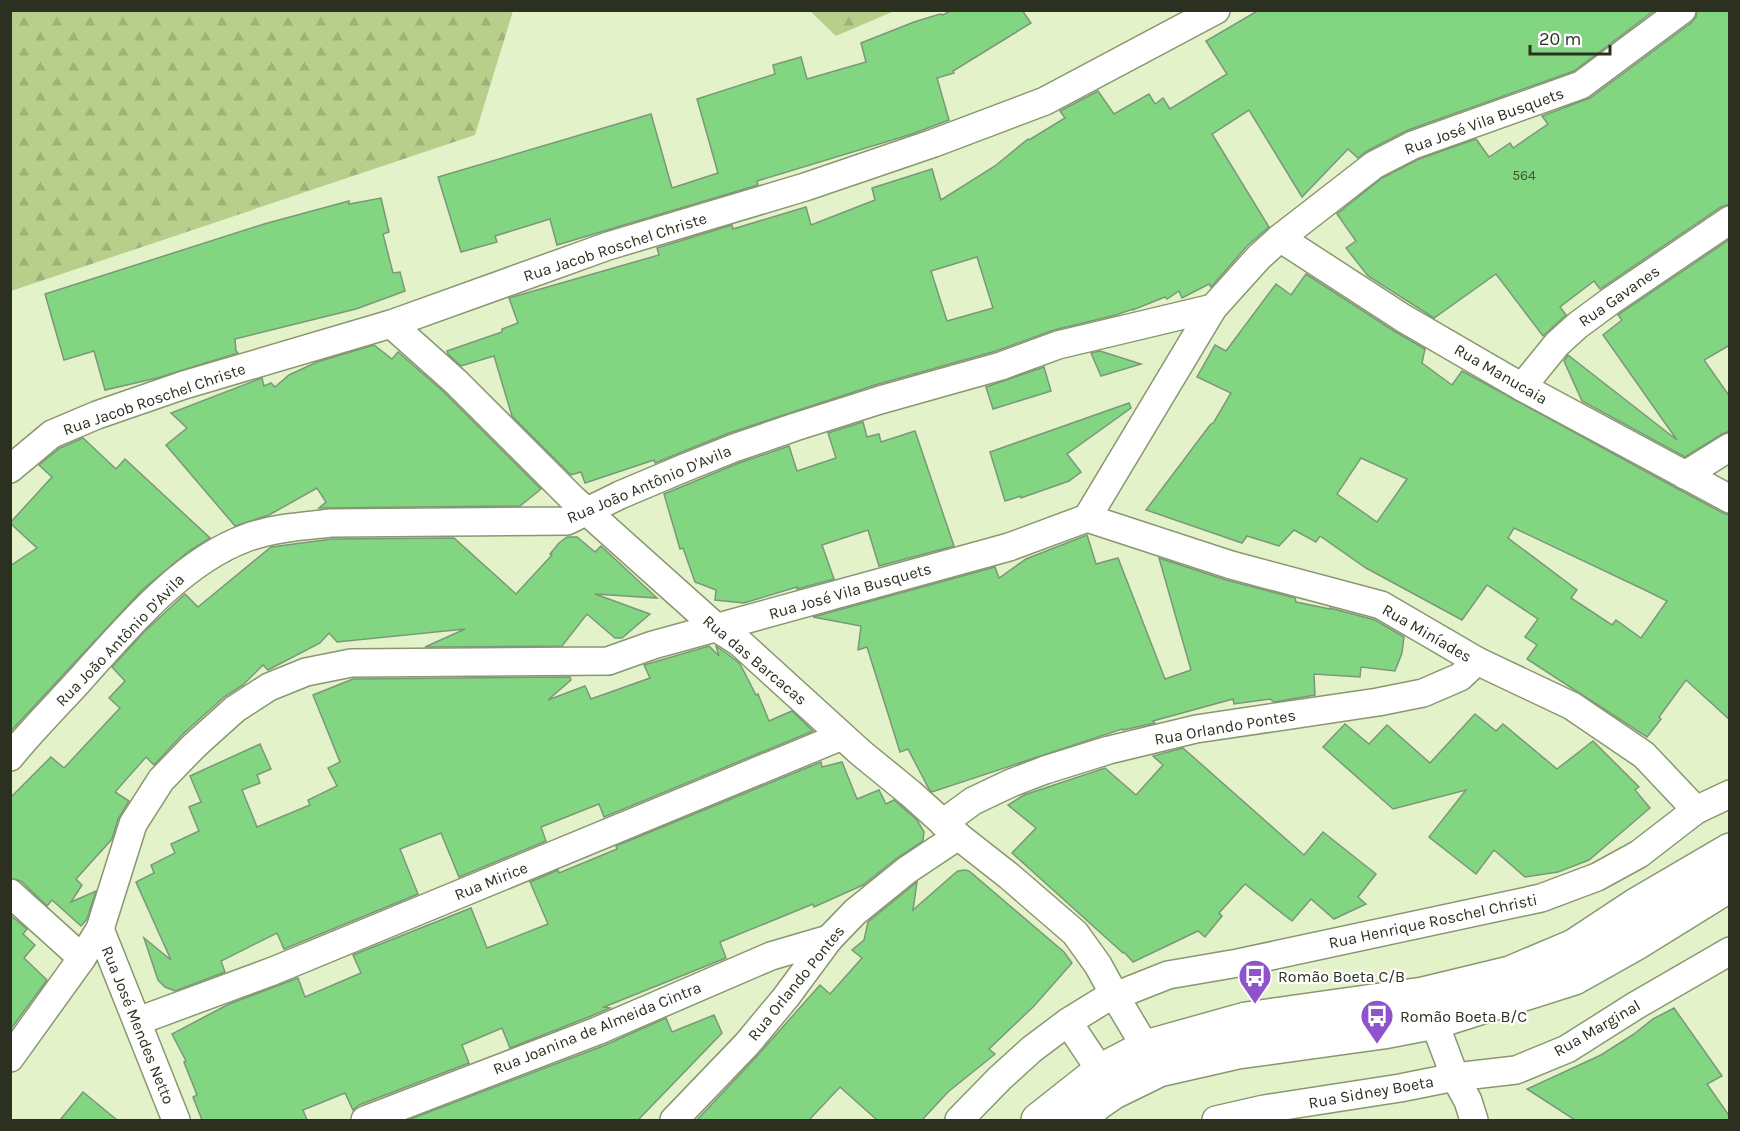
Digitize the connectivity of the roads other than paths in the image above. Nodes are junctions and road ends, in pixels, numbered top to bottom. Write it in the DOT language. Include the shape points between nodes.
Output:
graph roads {
  1 [pos="1216,10"];
  2 [pos="1682,10"];
  3 [pos="1730,220"];
  4 [pos="1280,238"];
  5 [pos="1213,308"];
  6 [pos="391,324"];
  7 [pos="1522,387"];
  8 [pos="1730,447"];
  9 [pos="10,469"];
  10 [pos="1685,475"];
  11 [pos="1730,499"];
  12 [pos="588,512"];
  13 [pos="1088,518"];
  14 [pos="717,628"];
  15 [pos="1477,661"];
  16 [pos="842,736"];
  17 [pos="10,757"];
  18 [pos="1730,794"];
  19 [pos="1696,810"];
  20 [pos="951,829"];
  21 [pos="1730,850"];
  22 [pos="1730,885"];
  23 [pos="10,893"];
  24 [pos="100,929"];
  25 [pos="830,939"];
  26 [pos="1730,951"];
  27 [pos="82,958"];
  28 [pos="1114,996"];
  29 [pos="1429,1008"];
  30 [pos="138,1021"];
  31 [pos="1068,1022"];
  32 [pos="10,1058"];
  33 [pos="1153,1059"];
  34 [pos="1455,1077"];
  35 [pos="1107,1081"];
  36 [pos="176,1120"];
  37 [pos="365,1120"];
  38 [pos="674,1120"];
  39 [pos="959,1120"];
  40 [pos="1038,1120"];
  41 [pos="1079,1120"];
  42 [pos="1216,1120"];
  43 [pos="1474,1120"];
  1 -- 6 [label="street, Rua Jacob Roschel Christe" via="1045,101 934,144 608,246"];
  2 -- 4 [label="street, Rua José Vila Busquets" via="1581,85 1413,145 1374,165"];
  3 -- 7 [label="street, Rua Gavanes" via="1578,325"];
  4 -- 5 [label="street, Rua José Vila Busquets"];
  4 -- 7 [label="street, Rua Manucaia" via="1403,318"];
  5 -- 12 [label="street, Rua João Antônio D'Avila" via="1058,345 1001,366 795,427 684,468"];
  5 -- 13 [label="street, Rua José Vila Busquets"];
  6 -- 9 [label="street, Rua Jacob Roschel Christe" via="97,415 52,434"];
  6 -- 12 [label="street, Rua das Barcacas"];
  7 -- 10 [label="street, Rua Manucaia"];
  8 -- 10 [label="street"];
  10 -- 11 [label="street, Rua Manucaia"];
  12 -- 14 [label="street, Rua das Barcacas"];
  12 -- 17 [label="street, Rua João Antônio D'Avila" via="567,521 331,523 247,537 189,570 148,608"];
  13 -- 14 [label="street, Rua José Vila Busquets" via="1008,547"];
  13 -- 15 [label="street, Rua Miníades" via="1231,565 1381,605"];
  14 -- 16 [label="street, Rua das Barcacas" via="739,642"];
  14 -- 24 [label="street, Rua José Vila Busquets" via="608,661 351,663 306,672 269,687 235,709 161,780 134,824"];
  15 -- 19 [label="street, Rua Miníades" via="1572,706 1644,755"];
  15 -- 20 [label="street, Rua Orlando Pontes" via="1460,677 1423,693 1196,729 1045,770 973,801"];
  16 -- 20 [label="street, Rua das Barcacas"];
  16 -- 30 [label="street, Rua Mirice" via="273,971"];
  18 -- 19 [label="street, Rua Henrique Roschel Christi"];
  19 -- 28 [label="street, Rua Henrique Roschel Christi" via="1639,854 1597,878 1541,898 1168,975"];
  20 -- 25 [label="street, Rua Orlando Pontes" via="855,912"];
  20 -- 28 [label="street, Rua das Barcacas" via="1075,933"];
  21 -- 29 [label="main road" via="1574,946"];
  22 -- 29 [label="main road" via="1574,978"];
  23 -- 27 [label="street, Rua José Mendes Netto"];
  24 -- 27 [label="street, Rua José Vila Busquets"];
  24 -- 30 [label="street, Rua José Mendes Netto"];
  25 -- 37 [label="street, Rua Joanina de Almeida Cintra" via="771,956 597,1031"];
  25 -- 38 [label="street, Rua Orlando Pontes" via="747,1044"];
  26 -- 34 [label="street, Rua Marginal" via="1566,1049 1516,1070"];
  27 -- 32 [label="street, Rua José Vila Busquets"];
  28 -- 31 [label="street, Rua Henrique Roschel Christi"];
  28 -- 33 [label="street"];
  29 -- 33 [label="main road" via="1383,1032"];
  29 -- 34 [label="street"];
  30 -- 36 [label="street, Rua José Mendes Netto"];
  31 -- 35 [label="street"];
  31 -- 39 [label="street, Rua Henrique Roschel Christi" via="1032,1049"];
  33 -- 35 [label="main road"];
  34 -- 42 [label="street, Rua Sidney Boeta"];
  34 -- 43 [label="street"];
  35 -- 40 [label="main road"];
  35 -- 41 [label="main road"];
}
